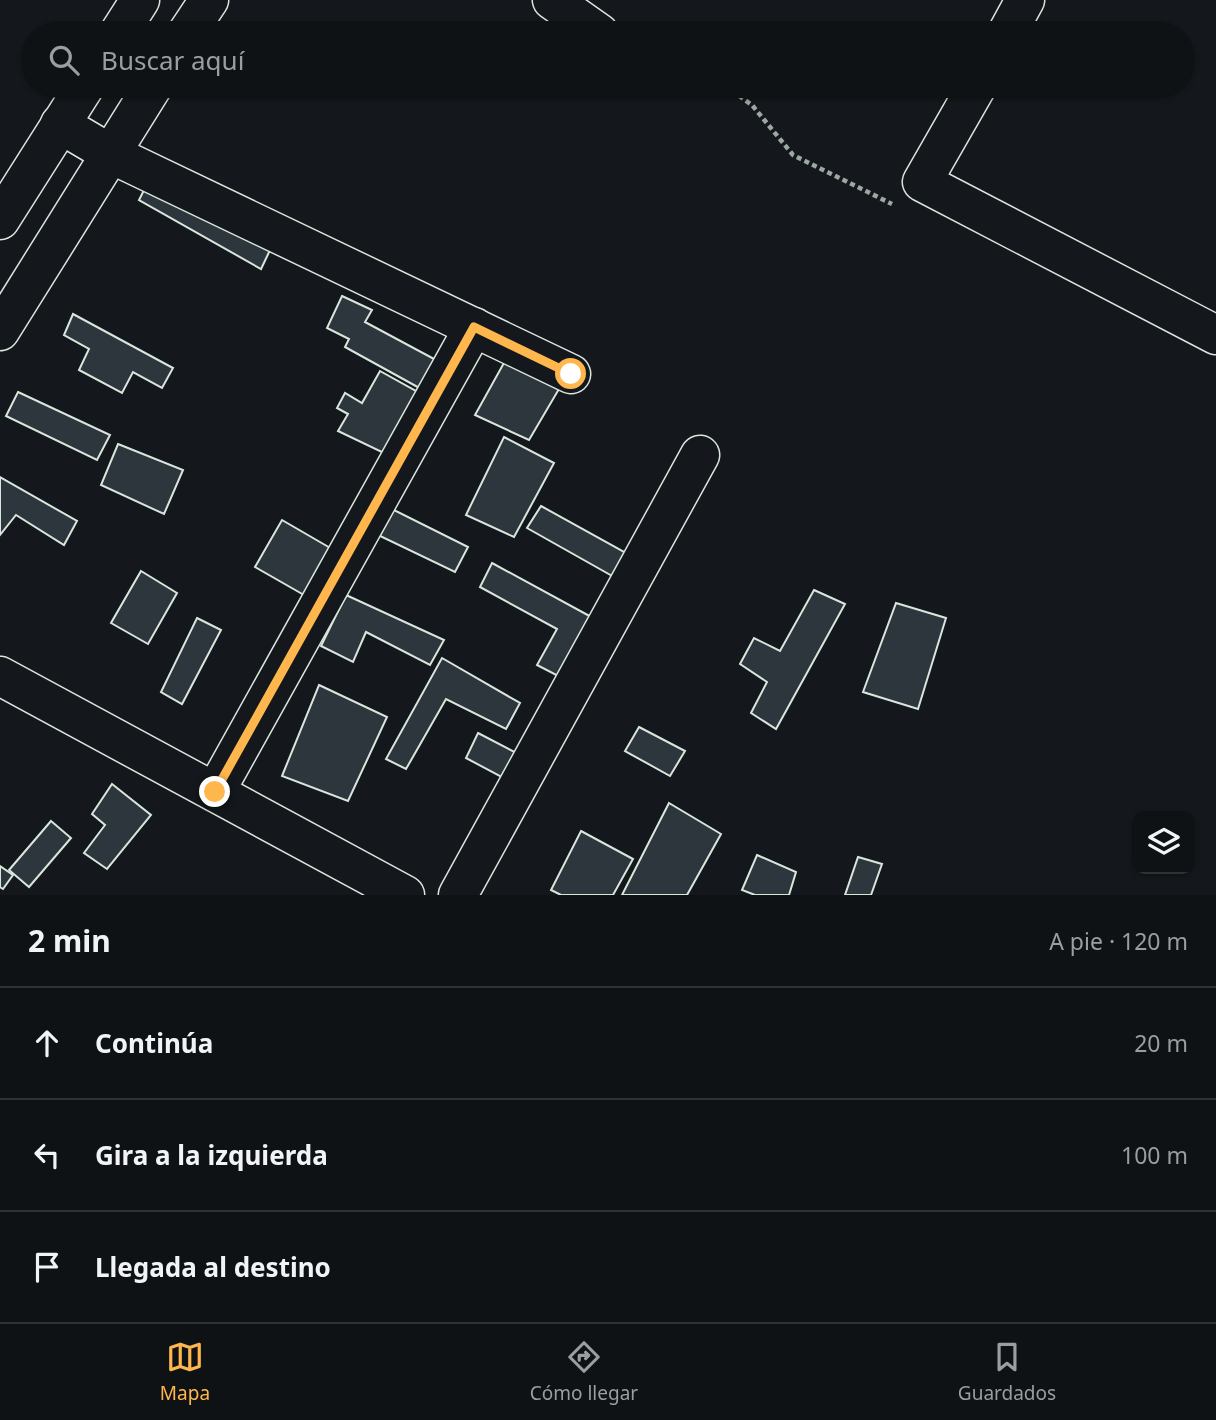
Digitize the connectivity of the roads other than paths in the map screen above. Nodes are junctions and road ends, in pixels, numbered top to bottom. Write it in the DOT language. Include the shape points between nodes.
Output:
graph roads {
  1 [pos="141,0"];
  2 [pos="208,0"];
  3 [pos="552,0"];
  4 [pos="1026,0"];
  5 [pos="127,21"];
  6 [pos="195,21"];
  7 [pos="582,21"];
  8 [pos="1014,21"];
  9 [pos="77,98"];
  10 [pos="145,98"];
  11 [pos="970,98"];
  12 [pos="60,124"];
  13 [pos="109,153"];
  14 [pos="0,220"];
  15 [pos="474,327"];
  16 [pos="0,331"];
  17 [pos="1216,335"];
  18 [pos="571,374"];
  19 [pos="700,455"];
  20 [pos="0,676"];
  21 [pos="215,792"];
  22 [pos="405,895"];
  23 [pos="458,895"];
  1 -- 5 [label="street"];
  2 -- 6 [label="street"];
  3 -- 7 [label="street"];
  4 -- 8 [label="street"];
  9 -- 12 [label="street"];
  10 -- 13 [label="street"];
  11 -- 17 [label="street" via="922,182"];
  12 -- 13 [label="street"];
  12 -- 14 [label="street"];
  13 -- 15 [label="street"];
  13 -- 16 [label="street"];
  15 -- 18 [label="street"];
  15 -- 21 [label="street"];
  19 -- 23 [label="street"];
  20 -- 21 [label="street"];
  21 -- 22 [label="street"];
}
